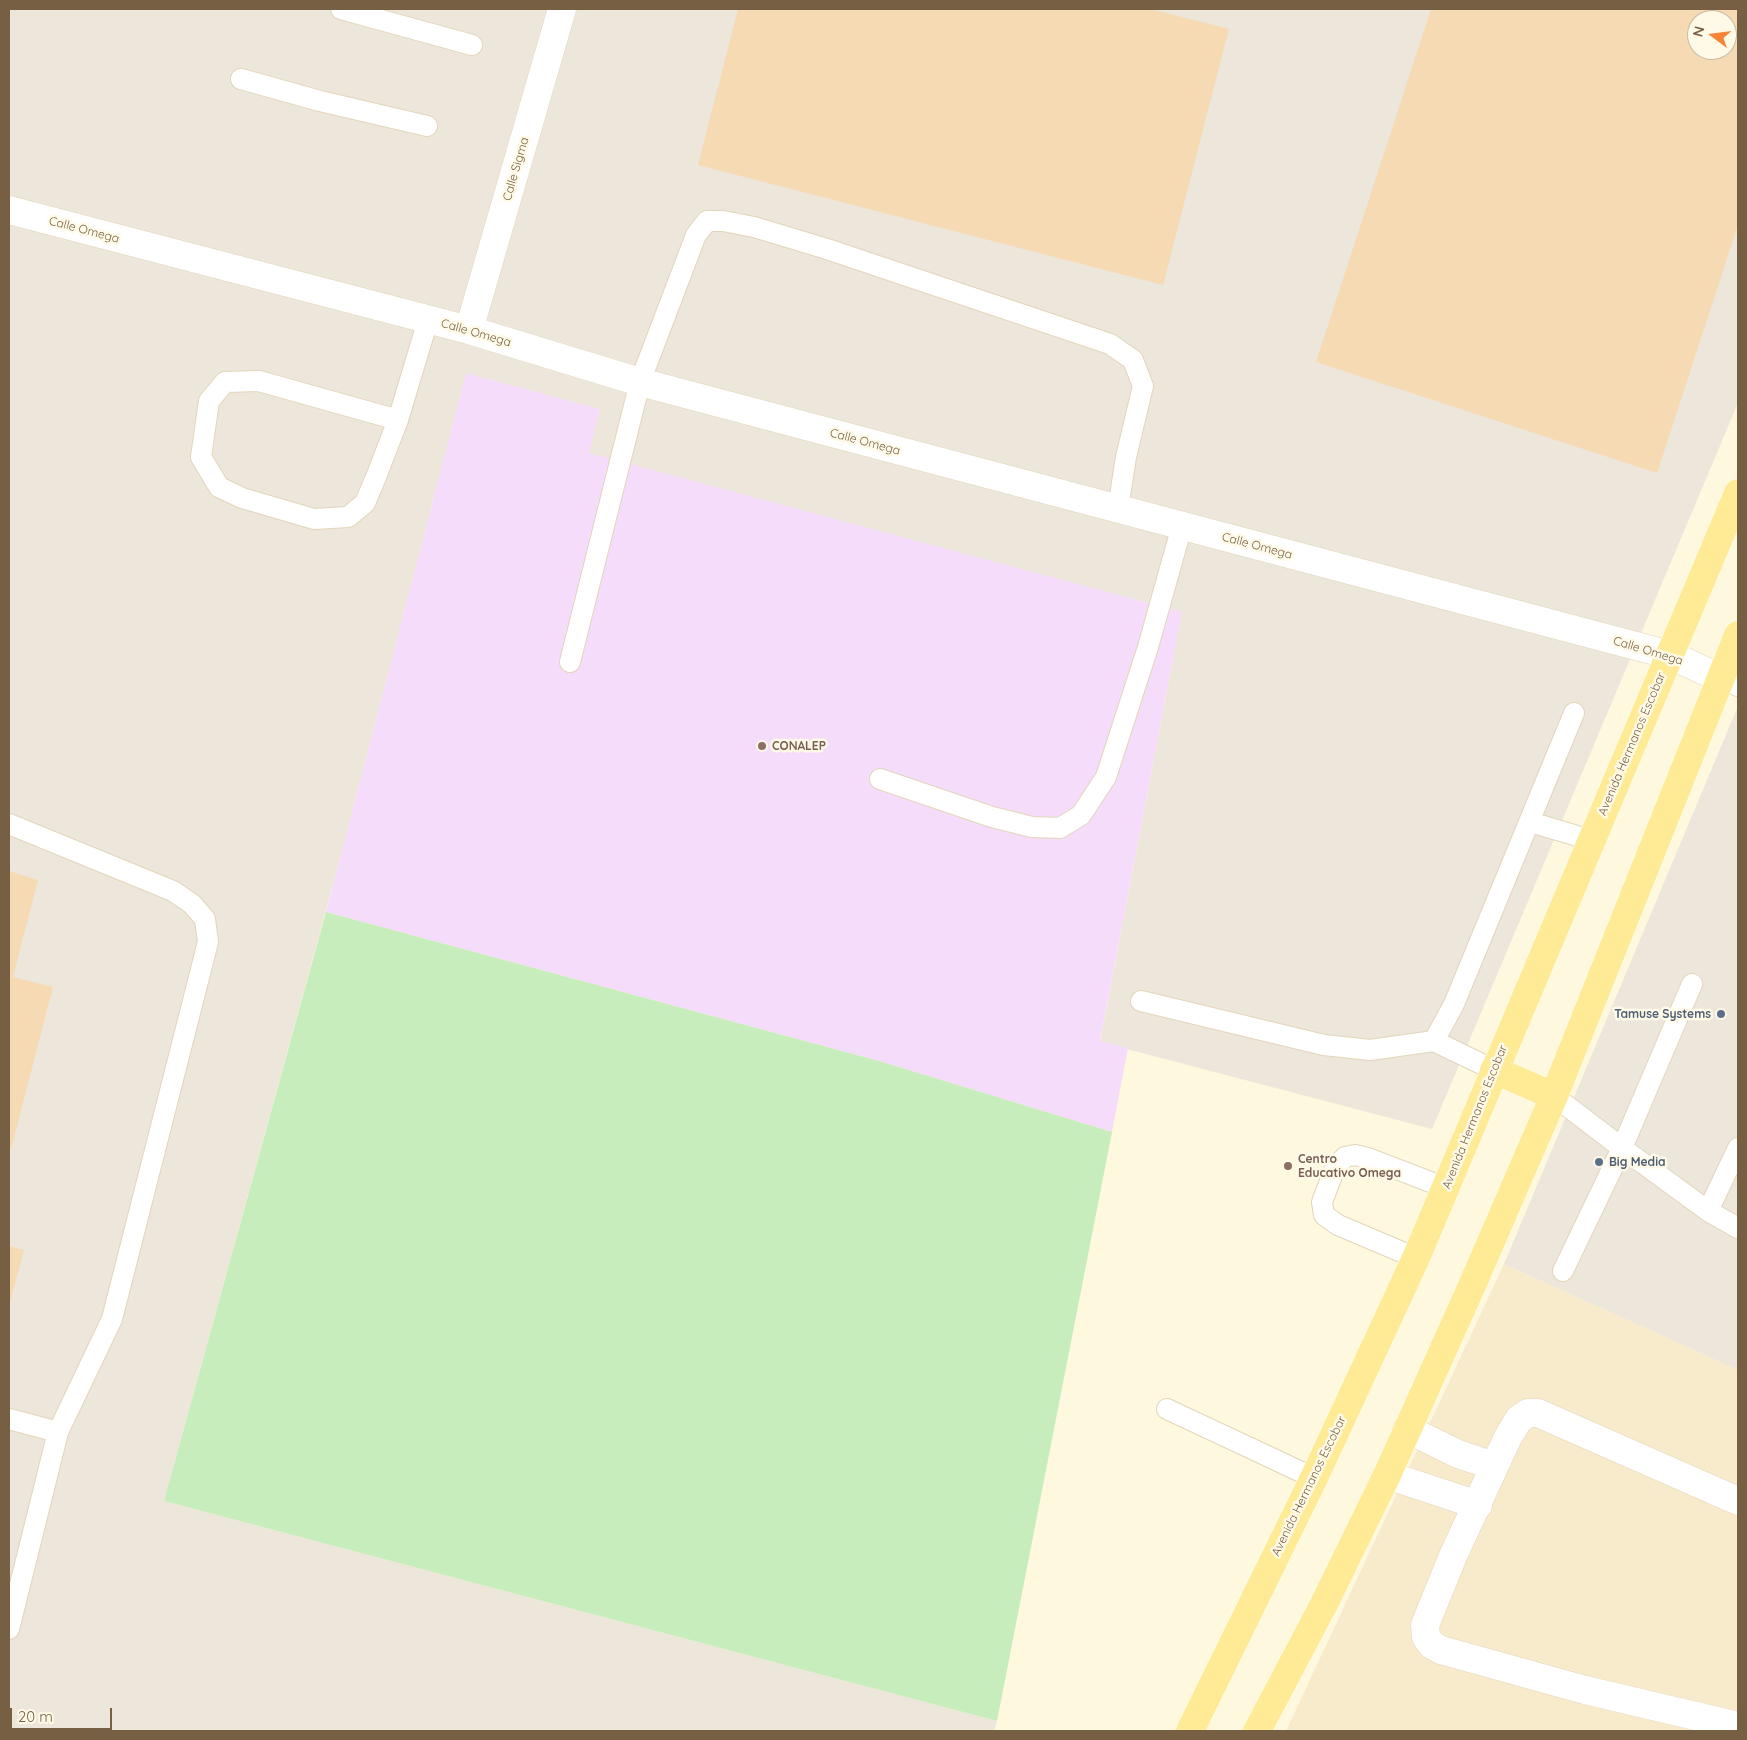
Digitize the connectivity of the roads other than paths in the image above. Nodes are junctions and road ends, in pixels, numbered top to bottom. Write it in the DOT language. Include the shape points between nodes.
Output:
graph roads {
  1 [pos="341,9"];
  2 [pos="562,9"];
  3 [pos="472,45"];
  4 [pos="241,79"];
  5 [pos="427,126"];
  6 [pos="9,210"];
  7 [pos="428,320"];
  8 [pos="469,330"];
  9 [pos="640,382"];
  10 [pos="398,420"];
  11 [pos="1738,493"];
  12 [pos="1118,509"];
  13 [pos="1182,526"];
  14 [pos="1738,635"];
  15 [pos="1670,655"];
  16 [pos="570,662"];
  17 [pos="1729,682"];
  18 [pos="1574,713"];
  19 [pos="880,779"];
  20 [pos="1530,822"];
  21 [pos="9,824"];
  22 [pos="1591,840"];
  23 [pos="1692,984"];
  24 [pos="1141,1000"];
  25 [pos="1434,1041"];
  26 [pos="1494,1070"];
  27 [pos="1554,1096"];
  28 [pos="1622,1148"];
  29 [pos="1738,1148"];
  30 [pos="1446,1188"];
  31 [pos="1708,1211"];
  32 [pos="1738,1228"];
  33 [pos="1416,1258"];
  34 [pos="1563,1271"];
  35 [pos="1167,1409"];
  36 [pos="9,1420"];
  37 [pos="1407,1429"];
  38 [pos="58,1432"];
  39 [pos="1494,1466"];
  40 [pos="1387,1475"];
  41 [pos="1314,1478"];
  42 [pos="1738,1501"];
  43 [pos="1478,1506"];
  44 [pos="9,1628"];
  45 [pos="1738,1726"];
  46 [pos="1197,1729"];
  47 [pos="1257,1731"];
  1 -- 3 [label="lane"];
  2 -- 8 [label="street, Calle Sigma"];
  4 -- 5 [label="lane"];
  6 -- 7 [label="street, Calle Omega"];
  7 -- 8 [label="street, Calle Omega"];
  7 -- 10 [label="lane"];
  8 -- 9 [label="street, Calle Omega"];
  9 -- 12 [label="street, Calle Omega"];
  9 -- 12 [label="lane" via="696,236 707,221 754,227 1110,344 1133,360 1143,386 1126,457"];
  9 -- 16 [label="lane"];
  10 -- 10 [label="lane" via="259,381 225,382 209,401 201,458 219,487 242,498 314,519 348,517 365,503"];
  11 -- 15 [label="main road, Avenida Hermanos Escobar"];
  12 -- 13 [label="street, Calle Omega"];
  13 -- 15 [label="street, Calle Omega"];
  13 -- 19 [label="lane" via="1148,647 1106,777 1080,815 1060,828 1032,827 992,818"];
  14 -- 17 [label="main road"];
  15 -- 17 [label="street, Calle Omega"];
  15 -- 22 [label="main road, Avenida Hermanos Escobar"];
  17 -- 27 [label="main road"];
  18 -- 20 [label="lane"];
  20 -- 22 [label="lane"];
  20 -- 25 [label="lane" via="1454,1004"];
  21 -- 38 [label="lane" via="172,891 192,904 205,919 208,942 112,1319"];
  22 -- 26 [label="main road, Avenida Hermanos Escobar"];
  23 -- 28 [label="lane"];
  24 -- 25 [label="lane" via="1268,1034 1324,1045 1370,1050"];
  25 -- 26 [label="lane"];
  26 -- 27 [label="main road"];
  26 -- 30 [label="main road, Avenida Hermanos Escobar"];
  27 -- 28 [label="lane"];
  27 -- 37 [label="main road"];
  28 -- 31 [label="lane"];
  28 -- 34 [label="lane"];
  29 -- 31 [label="lane"];
  30 -- 33 [label="main road, Avenida Hermanos Escobar"];
  30 -- 33 [label="lane" via="1361,1157 1345,1157 1334,1168 1322,1202 1324,1215 1338,1225"];
  31 -- 32 [label="lane"];
  33 -- 41 [label="main road, Avenida Hermanos Escobar"];
  35 -- 41 [label="lane"];
  36 -- 38 [label="lane"];
  37 -- 39 [label="street" via="1458,1454"];
  37 -- 40 [label="main road"];
  38 -- 44 [label="lane"];
  39 -- 42 [label="street" via="1519,1419 1528,1413 1538,1413"];
  39 -- 43 [label="street"];
  40 -- 43 [label="street"];
  40 -- 47 [label="main road"];
  41 -- 46 [label="main road, Avenida Hermanos Escobar"];
  43 -- 45 [label="street" via="1425,1625 1426,1637 1432,1645 1585,1690"];
}
